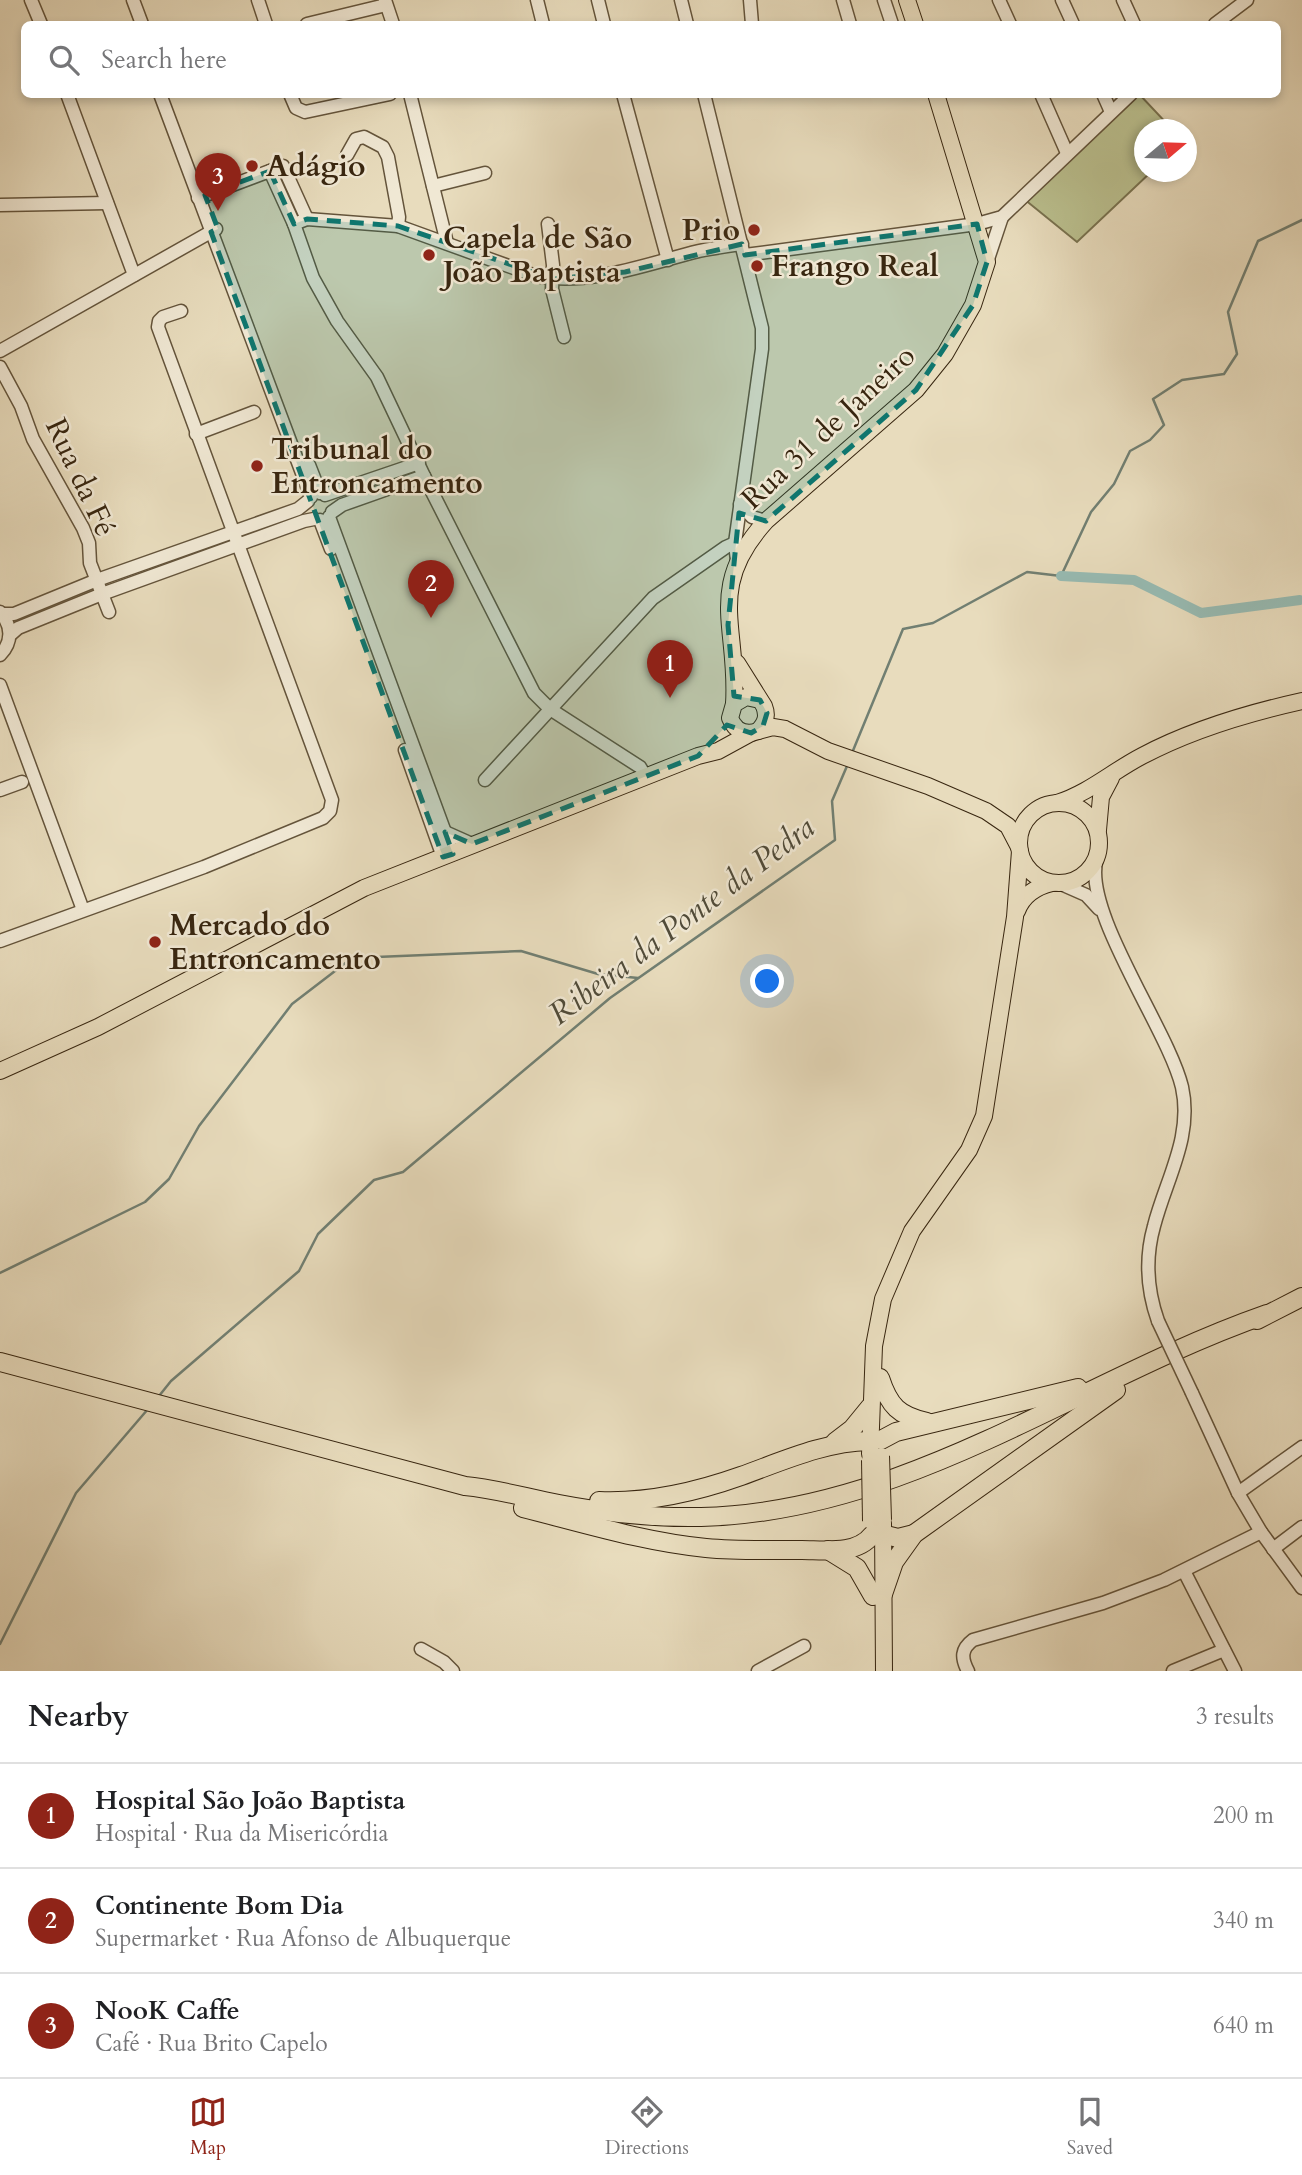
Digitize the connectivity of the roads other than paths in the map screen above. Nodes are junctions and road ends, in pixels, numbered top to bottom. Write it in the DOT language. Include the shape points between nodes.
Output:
graph roads {
  1 [pos="32,0"];
  2 [pos="125,0"];
  3 [pos="133,0"];
  4 [pos="258,0"];
  5 [pos="537,0"];
  6 [pos="598,0"];
  7 [pos="681,0"];
  8 [pos="750,0"];
  9 [pos="884,0"];
  10 [pos="907,0"];
  11 [pos="999,0"];
  12 [pos="1062,0"];
  13 [pos="1123,0"];
  14 [pos="1248,0"];
  15 [pos="845,1"];
  16 [pos="385,2"];
  17 [pos="40,21"];
  18 [pos="133,21"];
  19 [pos="141,21"];
  20 [pos="265,21"];
  21 [pos="318,21"];
  22 [pos="392,21"];
  23 [pos="542,21"];
  24 [pos="603,21"];
  25 [pos="686,21"];
  26 [pos="752,21"];
  27 [pos="849,21"];
  28 [pos="891,21"];
  29 [pos="914,21"];
  30 [pos="1009,21"];
  31 [pos="1072,21"];
  32 [pos="1133,21"];
  33 [pos="1218,21"];
  34 [pos="68,98"];
  35 [pos="162,98"];
  36 [pos="169,98"];
  37 [pos="292,98"];
  38 [pos="371,98"];
  39 [pos="411,98"];
  40 [pos="624,98"];
  41 [pos="705,98"];
  42 [pos="937,98"];
  43 [pos="1043,98"];
  44 [pos="1105,98"];
  45 [pos="1127,98"];
  46 [pos="1111,112"];
  47 [pos="1067,153"];
  48 [pos="347,155"];
  49 [pos="270,171"];
  50 [pos="485,173"];
  51 [pos="433,186"];
  52 [pos="202,196"];
  53 [pos="107,203"];
  54 [pos="0,205"];
  55 [pos="1002,217"];
  56 [pos="307,219"];
  57 [pos="294,224"];
  58 [pos="548,224"];
  59 [pos="976,224"];
  60 [pos="398,226"];
  61 [pos="214,230"];
  62 [pos="447,243"];
  63 [pos="743,249"];
  64 [pos="668,260"];
  65 [pos="987,262"];
  66 [pos="134,275"];
  67 [pos="554,279"];
  68 [pos="181,311"];
  69 [pos="564,337"];
  70 [pos="0,351"];
  71 [pos="0,367"];
  72 [pos="254,412"];
  73 [pos="197,434"];
  74 [pos="421,469"];
  75 [pos="316,497"];
  76 [pos="740,504"];
  77 [pos="324,517"];
  78 [pos="766,522"];
  79 [pos="235,538"];
  80 [pos="735,543"];
  81 [pos="737,561"];
  82 [pos="97,580"];
  83 [pos="102,594"];
  84 [pos="109,612"];
  85 [pos="1,613"];
  86 [pos="10,635"];
  87 [pos="0,655"];
  88 [pos="734,656"];
  89 [pos="0,685"];
  90 [pos="1302,701"];
  91 [pos="762,703"];
  92 [pos="550,709"];
  93 [pos="732,711"];
  94 [pos="755,732"];
  95 [pos="830,748"];
  96 [pos="698,756"];
  97 [pos="1120,769"];
  98 [pos="646,777"];
  99 [pos="485,779"];
  100 [pos="22,782"];
  101 [pos="0,790"];
  102 [pos="1056,803"];
  103 [pos="1039,808"];
  104 [pos="986,811"];
  105 [pos="1098,831"];
  106 [pos="441,835"];
  107 [pos="472,844"];
  108 [pos="1019,849"];
  109 [pos="448,856"];
  110 [pos="1097,858"];
  111 [pos="419,867"];
  112 [pos="1056,883"];
  113 [pos="83,910"];
  114 [pos="1015,917"];
  115 [pos="1107,921"];
  116 [pos="0,941"];
  117 [pos="0,1072"];
  118 [pos="889,1285"];
  119 [pos="1302,1297"];
  120 [pos="0,1362"];
  121 [pos="880,1378"];
  122 [pos="1119,1382"];
  123 [pos="870,1407"];
  124 [pos="930,1423"];
  125 [pos="832,1444"];
  126 [pos="1302,1447"];
  127 [pos="875,1449"];
  128 [pos="465,1486"];
  129 [pos="1238,1493"];
  130 [pos="529,1497"];
  131 [pos="551,1515"];
  132 [pos="877,1527"];
  133 [pos="1302,1527"];
  134 [pos="1261,1532"];
  135 [pos="914,1534"];
  136 [pos="1272,1549"];
  137 [pos="828,1550"];
  138 [pos="1184,1570"];
  139 [pos="1302,1588"];
  140 [pos="878,1595"];
  141 [pos="804,1646"];
  142 [pos="421,1649"];
  143 [pos="1224,1650"];
  144 [pos="453,1671"];
  145 [pos="758,1671"];
  146 [pos="875,1671"];
  147 [pos="884,1671"];
  148 [pos="968,1671"];
  149 [pos="1174,1671"];
  150 [pos="1236,1671"];
  1 -- 17 [label="street"];
  2 -- 18 [label="street"];
  3 -- 19 [label="street"];
  4 -- 20 [label="street"];
  5 -- 23 [label="street"];
  6 -- 24 [label="street"];
  7 -- 25 [label="street"];
  8 -- 26 [label="street"];
  9 -- 28 [label="street"];
  10 -- 29 [label="main road"];
  11 -- 30 [label="street"];
  12 -- 31 [label="street"];
  13 -- 32 [label="street"];
  14 -- 33 [label="street"];
  15 -- 27 [label="street"];
  16 -- 21 [label="street"];
  16 -- 22 [label="street"];
  34 -- 53 [label="street"];
  35 -- 52 [label="street"];
  36 -- 52 [label="street"];
  37 -- 38 [label="street" via="296,108 305,112"];
  39 -- 51 [label="street"];
  40 -- 64 [label="street"];
  41 -- 63 [label="street"];
  42 -- 59 [label="main road"];
  43 -- 47 [label="street"];
  44 -- 46 [label="street"];
  45 -- 46 [label="street"];
  46 -- 47 [label="street"];
  47 -- 55 [label="street"];
  48 -- 60 [label="street" via="356,139 364,137 383,147"];
  49 -- 52 [label="street"];
  49 -- 56 [label="street" via="283,166"];
  49 -- 57 [label="street"];
  50 -- 51 [label="street"];
  51 -- 62 [label="street"];
  52 -- 61 [label="street"];
  53 -- 54 [label="street"];
  53 -- 66 [label="street"];
  55 -- 59 [label="street"];
  55 -- 65 [label="street, Rua 31 de Janeiro"];
  56 -- 57 [label="street"];
  56 -- 60 [label="street"];
  57 -- 74 [label="street" via="313,278 377,377"];
  58 -- 67 [label="street"];
  59 -- 63 [label="street"];
  59 -- 65 [label="main road"];
  60 -- 62 [label="street"];
  61 -- 66 [label="street"];
  61 -- 75 [label="street"];
  62 -- 67 [label="street"];
  63 -- 64 [label="street" via="701,250"];
  63 -- 76 [label="street" via="762,328 762,349"];
  64 -- 67 [label="street" via="625,272"];
  65 -- 78 [label="main road, Rua 31 de Janeiro" via="967,315 945,354 916,390"];
  66 -- 70 [label="street"];
  67 -- 69 [label="street" via="552,289"];
  68 -- 73 [label="street" via="163,317 159,327"];
  71 -- 82 [label="street, Rua da Fé" via="33,439 83,528"];
  72 -- 73 [label="street"];
  73 -- 79 [label="street"];
  74 -- 75 [label="street"];
  74 -- 77 [label="street"];
  74 -- 92 [label="street" via="534,693"];
  75 -- 77 [label="street" via="308,513"];
  75 -- 77 [label="street" via="332,500"];
  75 -- 79 [label="street"];
  76 -- 78 [label="street" via="752,517"];
  76 -- 80 [label="street"];
  77 -- 79 [label="street"];
  77 -- 106 [label="street"];
  78 -- 81 [label="main road, Rua 31 de Janeiro"];
  79 -- 82 [label="street"];
  79 -- 83 [label="street"];
  79 -- 113 [label="street" via="332,800 330,811 323,818 204,867"];
  80 -- 81 [label="street"];
  80 -- 92 [label="street" via="653,598"];
  81 -- 88 [label="main road" via="729,593 728,625"];
  82 -- 83 [label="street, Rua da Fé"];
  82 -- 85 [label="street" via="14,614"];
  83 -- 84 [label="street, Rua da Fé"];
  83 -- 86 [label="street"];
  85 -- 86 [label="street"];
  86 -- 87 [label="street"];
  88 -- 91 [label="main road"];
  88 -- 93 [label="main road"];
  89 -- 113 [label="street"];
  90 -- 97 [label="main road" via="1186,736"];
  91 -- 93 [label="main road" via="746,697"];
  91 -- 94 [label="main road" via="766,720"];
  91 -- 95 [label="main road"];
  92 -- 98 [label="street" via="640,766"];
  92 -- 99 [label="street"];
  93 -- 94 [label="main road" via="738,730"];
  93 -- 96 [label="main road" via="721,736"];
  94 -- 95 [label="main road" via="785,729"];
  94 -- 96 [label="main road"];
  95 -- 104 [label="main road"];
  96 -- 98 [label="main road"];
  97 -- 102 [label="main road" via="1082,794"];
  97 -- 105 [label="main road" via="1102,792"];
  98 -- 107 [label="main road"];
  100 -- 101 [label="street"];
  102 -- 103 [label="main road"];
  102 -- 105 [label="main road" via="1082,810"];
  103 -- 104 [label="main road" via="1012,814"];
  103 -- 108 [label="main road" via="1023,825"];
  104 -- 108 [label="main road" via="1008,826"];
  105 -- 110 [label="main road"];
  106 -- 107 [label="street"];
  106 -- 109 [label="street"];
  106 -- 111 [label="street"];
  107 -- 109 [label="main road"];
  108 -- 112 [label="main road" via="1029,870"];
  108 -- 114 [label="main road"];
  109 -- 111 [label="main road"];
  110 -- 112 [label="main road" via="1082,876"];
  110 -- 115 [label="street" via="1095,883"];
  111 -- 117 [label="main road" via="364,888 98,1027"];
  112 -- 114 [label="main road" via="1029,893"];
  112 -- 115 [label="street" via="1086,895"];
  113 -- 116 [label="street"];
  114 -- 118 [label="main road" via="980,1126 969,1150 912,1231"];
  115 -- 129 [label="street, bridge" via="1169,1051 1185,1100 1179,1153 1153,1229 1149,1287 1158,1321"];
  118 -- 121 [label="main road"];
  118 -- 123 [label="main road" via="876,1327"];
  119 -- 122 [label="highway" via="1237,1332"];
  120 -- 128 [label="highway"];
  121 -- 124 [label="highway" via="897,1410"];
  121 -- 127 [label="main road"];
  122 -- 124 [label="highway"];
  122 -- 130 [label="highway" via="930,1465 799,1506 721,1516 657,1516 591,1510"];
  122 -- 131 [label="highway" via="943,1469 815,1512 696,1525"];
  122 -- 135 [label="highway"];
  123 -- 125 [label="highway"];
  123 -- 127 [label="main road"];
  124 -- 127 [label="highway" via="895,1432"];
  125 -- 127 [label="highway"];
  125 -- 130 [label="highway" via="736,1478 661,1497 611,1502"];
  126 -- 129 [label="street"];
  127 -- 132 [label="main road, bridge"];
  128 -- 130 [label="highway"];
  128 -- 131 [label="highway" via="489,1499"];
  129 -- 134 [label="street"];
  131 -- 137 [label="highway" via="705,1548"];
  132 -- 135 [label="highway" via="898,1538"];
  132 -- 137 [label="highway" via="859,1546"];
  132 -- 140 [label="main road"];
  133 -- 136 [label="street"];
  134 -- 136 [label="street"];
  134 -- 138 [label="street"];
  135 -- 140 [label="highway"];
  136 -- 139 [label="street"];
  137 -- 140 [label="highway" via="857,1568"];
  138 -- 143 [label="street"];
  138 -- 148 [label="street" via="1103,1603 973,1640 962,1651"];
  140 -- 146 [label="main road"];
  140 -- 147 [label="main road"];
  141 -- 145 [label="street"];
  142 -- 144 [label="street"];
  143 -- 149 [label="street"];
  143 -- 150 [label="street"];
}
